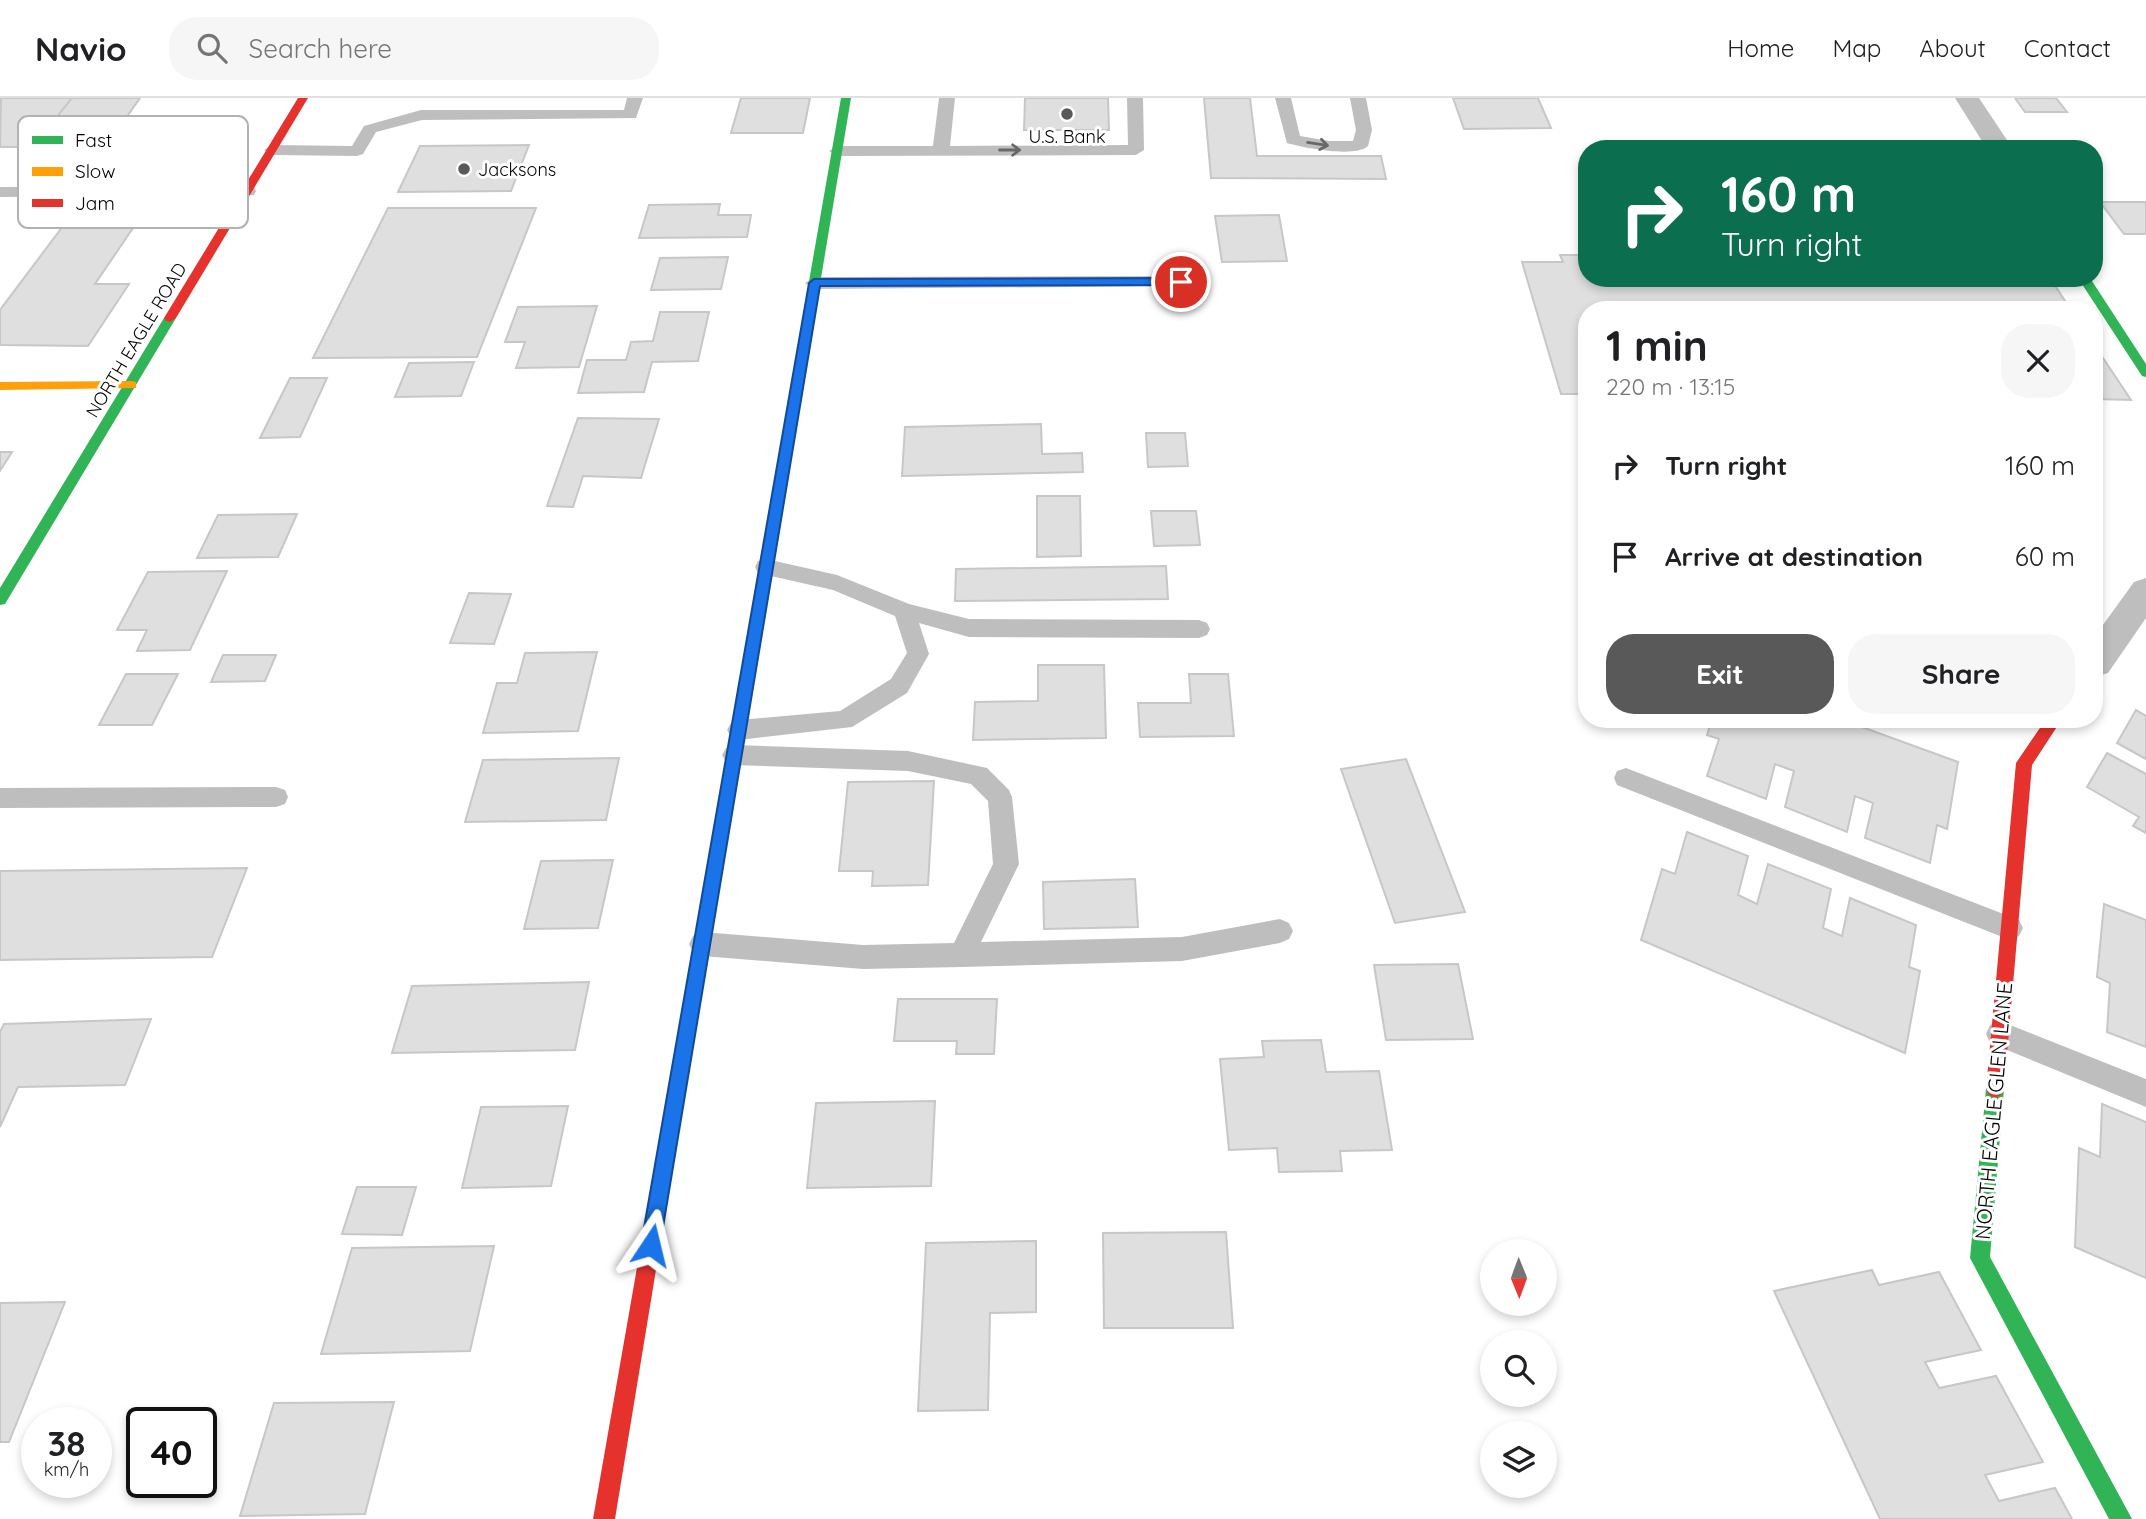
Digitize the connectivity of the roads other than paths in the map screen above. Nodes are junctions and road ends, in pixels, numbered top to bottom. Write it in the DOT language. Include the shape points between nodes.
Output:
graph roads {
  1 [pos="303,98"];
  2 [pos="519,98"];
  3 [pos="635,98"];
  4 [pos="846,98"];
  5 [pos="947,98"];
  6 [pos="1135,98"];
  7 [pos="1283,98"];
  8 [pos="1358,98"];
  9 [pos="1967,98"];
  10 [pos="512,115"];
  11 [pos="1994,140"];
  12 [pos="942,149"];
  13 [pos="272,150"];
  14 [pos="837,150"];
  15 [pos="248,191"];
  16 [pos="0,192"];
  17 [pos="18,192"];
  18 [pos="226,228"];
  19 [pos="1181,282"];
  20 [pos="814,283"];
  21 [pos="2103,307"];
  22 [pos="2146,373"];
  23 [pos="132,385"];
  24 [pos="0,386"];
  25 [pos="766,567"];
  26 [pos="2146,591"];
  27 [pos="0,600"];
  28 [pos="904,611"];
  29 [pos="1199,629"];
  30 [pos="2103,652"];
  31 [pos="2049,728"];
  32 [pos="739,730"];
  33 [pos="734,755"];
  34 [pos="1626,778"];
  35 [pos="276,797"];
  36 [pos="0,798"];
  37 [pos="2010,928"];
  38 [pos="1280,931"];
  39 [pos="702,944"];
  40 [pos="961,955"];
  41 [pos="2000,1034"];
  42 [pos="2146,1093"];
  43 [pos="604,1519"];
  44 [pos="2121,1519"];
  1 -- 13 [label="street, NORTH EAGLE ROAD"];
  2 -- 10 [label="lane"];
  3 -- 10 [label="lane" via="630,115"];
  4 -- 14 [label="street"];
  5 -- 12 [label="lane"];
  12 -- 6 [label="lane, one-way" via="1136,150"];
  7 -- 8 [label="lane, one-way" via="1293,140 1360,146 1364,130"];
  9 -- 11 [label="street"];
  10 -- 13 [label="lane" via="421,115 370,130 357,151"];
  12 -- 14 [label="lane"];
  13 -- 15 [label="street, NORTH EAGLE ROAD"];
  14 -- 20 [label="street"];
  16 -- 17 [label="lane"];
  18 -- 23 [label="street, NORTH EAGLE ROAD"];
  19 -- 20 [label="lane"];
  20 -- 25 [label="street"];
  21 -- 22 [label="street"];
  23 -- 24 [label="street"];
  23 -- 27 [label="street, NORTH EAGLE ROAD"];
  25 -- 28 [label="lane" via="837,583"];
  25 -- 32 [label="street"];
  26 -- 30 [label="street"];
  28 -- 29 [label="lane" via="970,628"];
  28 -- 32 [label="lane" via="918,654 899,686 844,720"];
  31 -- 37 [label="street, NORTH EAGLE GLEN LANE" via="2024,763"];
  32 -- 33 [label="street"];
  33 -- 39 [label="street"];
  33 -- 40 [label="lane" via="908,761 978,775 1000,797 1006,864"];
  34 -- 37 [label="lane"];
  35 -- 36 [label="lane"];
  37 -- 41 [label="street, NORTH EAGLE GLEN LANE"];
  38 -- 40 [label="lane" via="1182,949"];
  39 -- 40 [label="lane" via="863,957"];
  39 -- 43 [label="street"];
  41 -- 42 [label="lane"];
  41 -- 44 [label="street, NORTH EAGLE GLEN LANE" via="1980,1258"];
}
